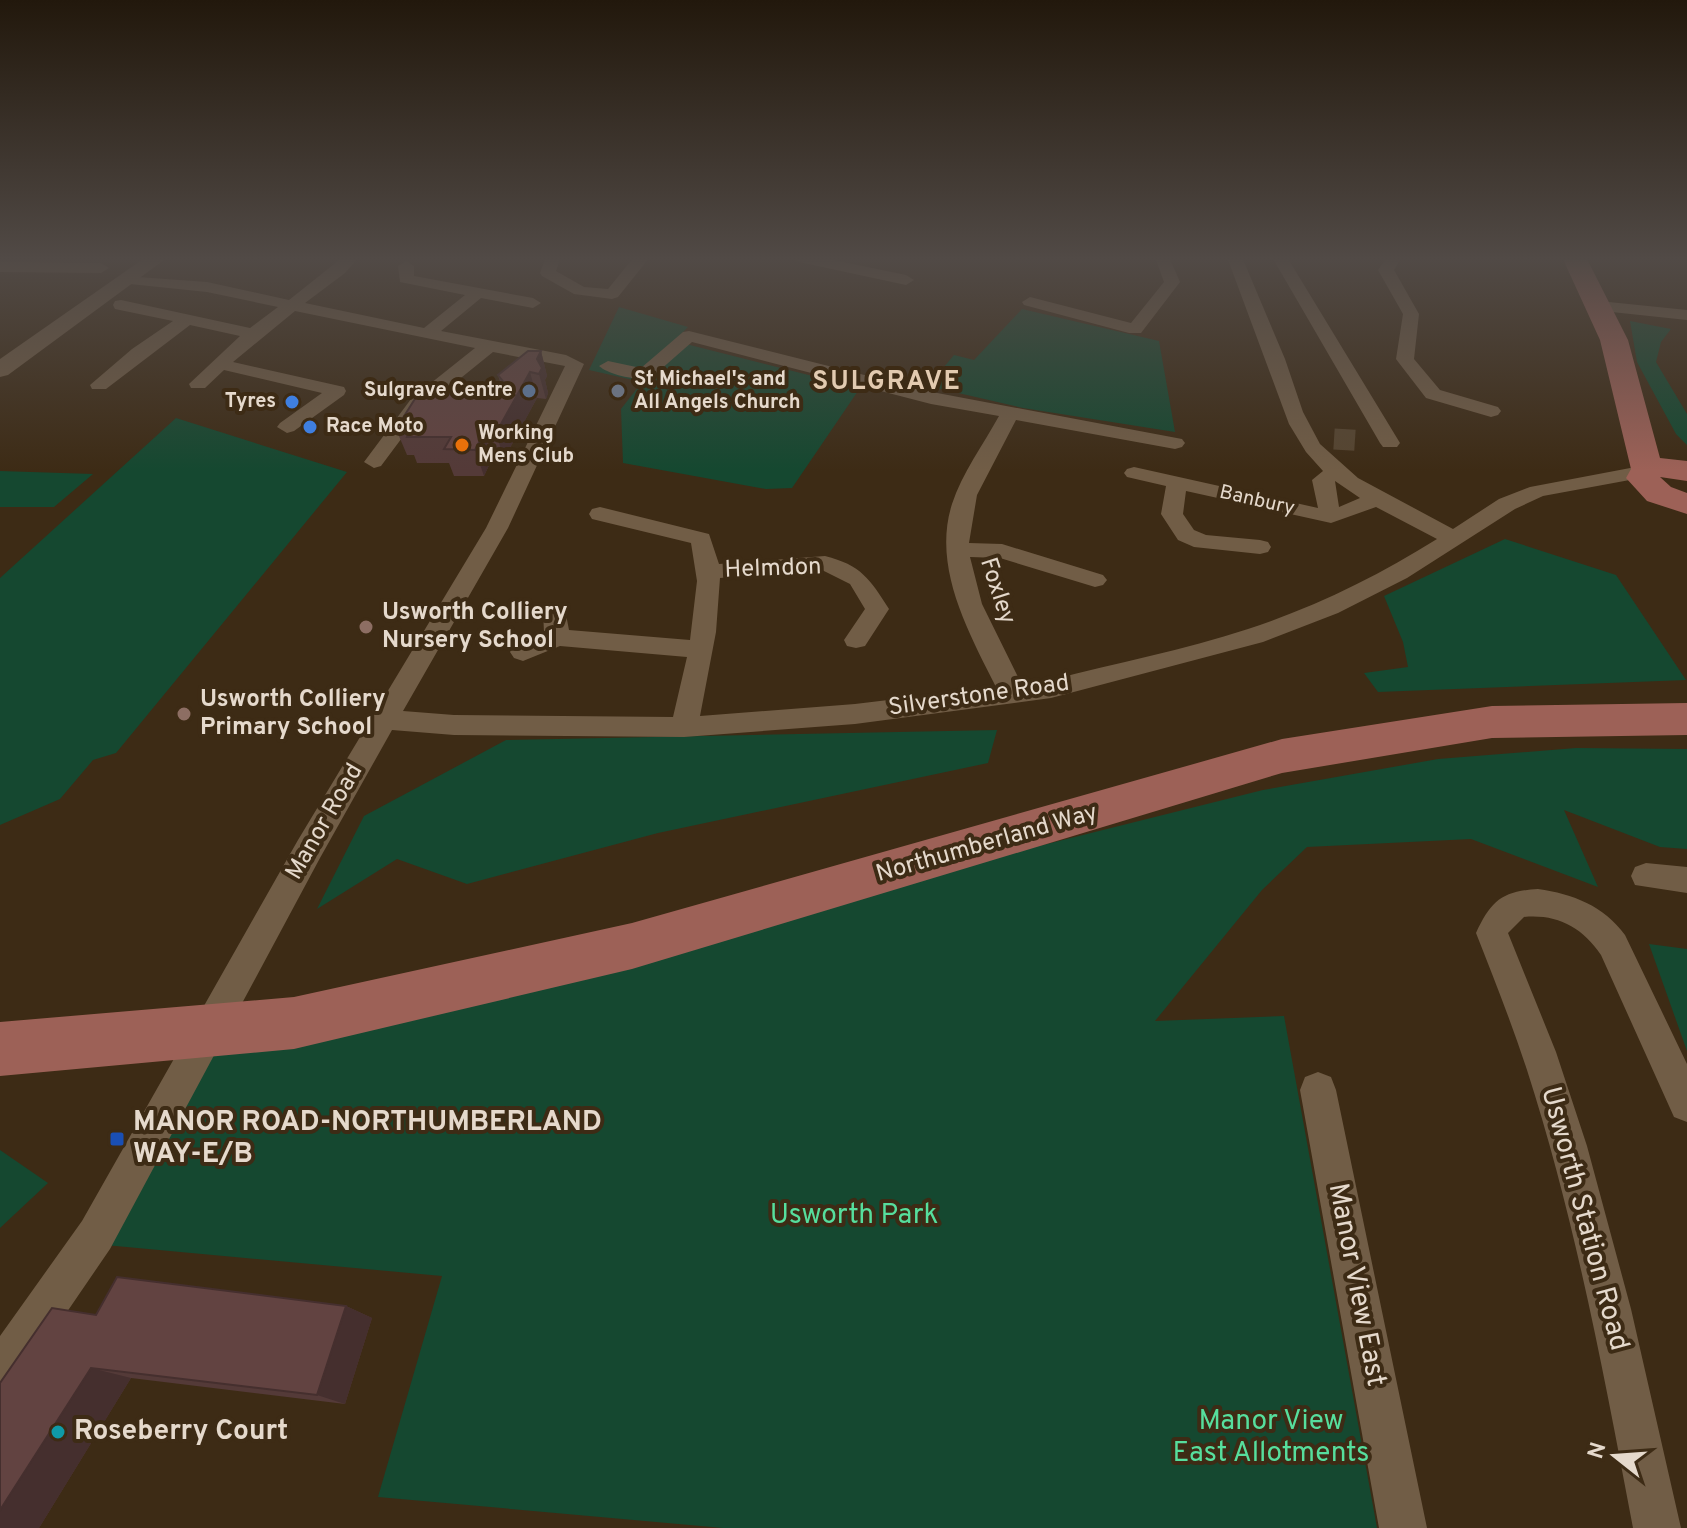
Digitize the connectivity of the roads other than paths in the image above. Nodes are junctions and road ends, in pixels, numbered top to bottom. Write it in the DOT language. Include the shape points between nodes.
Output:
graph roads {
  1 [pos="60,328"];
  2 [pos="174,328"];
  3 [pos="223,328"];
  4 [pos="261,328"];
  5 [pos="400,328"];
  6 [pos="434,328"];
  7 [pos="1263,328"];
  8 [pos="1322,328"];
  9 [pos="1409,328"];
  10 [pos="1609,328"];
  11 [pos="253,334"];
  12 [pos="427,334"];
  13 [pos="490,345"];
  14 [pos="220,364"];
  15 [pos="608,366"];
  16 [pos="0,370"];
  17 [pos="198,384"];
  18 [pos="99,385"];
  19 [pos="1491,411"];
  20 [pos="1010,413"];
  21 [pos="287,427"];
  22 [pos="1305,436"];
  23 [pos="1334,439"];
  24 [pos="1365,441"];
  25 [pos="1175,443"];
  26 [pos="374,462"];
  27 [pos="1337,471"];
  28 [pos="1134,473"];
  29 [pos="1177,482"];
  30 [pos="1669,487"];
  31 [pos="1377,498"];
  32 [pos="596,512"];
  33 [pos="1331,516"];
  34 [pos="1453,538"];
  35 [pos="1260,547"];
  36 [pos="957,549"];
  37 [pos="709,572"];
  38 [pos="1095,580"];
  39 [pos="555,610"];
  40 [pos="557,637"];
  41 [pos="856,640"];
  42 [pos="699,649"];
  43 [pos="523,652"];
  44 [pos="1013,694"];
  45 [pos="1687,719"];
  46 [pos="385,720"];
  47 [pos="684,727"];
  48 [pos="1646,876"];
  49 [pos="1687,880"];
  50 [pos="0,1049"];
  51 [pos="1318,1090"];
  52 [pos="1687,1104"];
  53 [pos="0,1373"];
  54 [pos="1403,1528"];
  55 [pos="1657,1528"];
  1 -- 16 [label="street"];
  2 -- 18 [label="street"];
  3 -- 11 [label="street"];
  4 -- 11 [label="street"];
  5 -- 12 [label="street, Manor Road"];
  6 -- 12 [label="street"];
  7 -- 22 [label="street"];
  8 -- 24 [label="street" via="1390,443"];
  9 -- 19 [label="street" via="1405,359 1433,394"];
  10 -- 30 [label="main road" via="1637,427"];
  11 -- 14 [label="street"];
  12 -- 13 [label="street, Manor Road"];
  13 -- 26 [label="street" via="418,403"];
  13 -- 46 [label="street, Manor Road" via="575,364 497,528"];
  14 -- 17 [label="street"];
  14 -- 21 [label="street" via="337,391"];
  15 -- 20 [label="street" via="645,374 689,336"];
  20 -- 25 [label="street"];
  20 -- 36 [label="street, Foxley" via="963,505"];
  22 -- 23 [label="street"];
  22 -- 27 [label="street"];
  27 -- 31 [label="street"];
  27 -- 33 [label="street" via="1322,480"];
  28 -- 29 [label="street, Banbury"];
  29 -- 33 [label="street, Banbury"];
  29 -- 35 [label="street" via="1172,514 1186,535 1202,542"];
  30 -- 34 [label="street, Silverstone Road" via="1579,485 1537,491"];
  31 -- 33 [label="street, Banbury"];
  31 -- 34 [label="street"];
  32 -- 37 [label="street, Helmdon" via="701,539"];
  34 -- 44 [label="street, Silverstone Road" via="1399,573 1254,636 1051,689"];
  36 -- 38 [label="street" via="1002,551"];
  36 -- 44 [label="street, Foxley" via="970,602"];
  37 -- 41 [label="street, Helmdon" via="825,563 858,579 877,609"];
  37 -- 42 [label="street, Helmdon"];
  39 -- 40 [label="street"];
  40 -- 42 [label="street"];
  40 -- 43 [label="street"];
  42 -- 47 [label="street, Helmdon"];
  44 -- 47 [label="street, Silverstone Road" via="855,714"];
  45 -- 50 [label="main road, Northumberland Way" via="1492,722 1282,756 632,946 294,1023"];
  46 -- 47 [label="street, Silverstone Road"];
  46 -- 53 [label="street, Manor Road" via="96,1235"];
  48 -- 49 [label="street"];
  51 -- 54 [label="street, Manor View East"];
  52 -- 55 [label="street, Usworth Station Road" via="1613,945 1599,926 1571,909 1529,902 1497,917 1492,933 1573,1161"];
}
